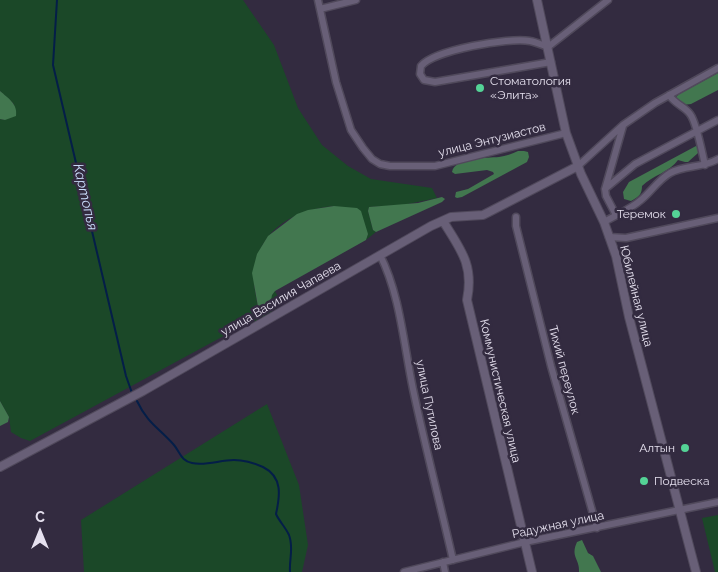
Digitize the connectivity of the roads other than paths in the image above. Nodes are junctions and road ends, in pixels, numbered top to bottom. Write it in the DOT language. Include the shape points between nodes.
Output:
graph roads {
  1 [pos="318,0"];
  2 [pos="356,0"];
  3 [pos="538,0"];
  4 [pos="608,0"];
  5 [pos="320,9"];
  6 [pos="548,47"];
  7 [pos="551,62"];
  8 [pos="718,68"];
  9 [pos="669,95"];
  10 [pos="718,120"];
  11 [pos="623,125"];
  12 [pos="696,131"];
  13 [pos="566,133"];
  14 [pos="718,159"];
  15 [pos="705,165"];
  16 [pos="578,166"];
  17 [pos="605,189"];
  18 [pos="616,215"];
  19 [pos="516,217"];
  20 [pos="718,218"];
  21 [pos="443,221"];
  22 [pos="604,222"];
  23 [pos="609,237"];
  24 [pos="380,255"];
  25 [pos="0,467"];
  26 [pos="718,502"];
  27 [pos="680,510"];
  28 [pos="597,528"];
  29 [pos="525,542"];
  30 [pos="453,560"];
  31 [pos="443,562"];
  32 [pos="404,572"];
  33 [pos="445,572"];
  34 [pos="532,572"];
  35 [pos="696,572"];
  1 -- 5 [label="street, улица Энтузиастов"];
  2 -- 5 [label="street"];
  3 -- 6 [label="street, Юбилейная улица"];
  4 -- 6 [label="street"];
  5 -- 13 [label="street, улица Энтузиастов" via="336,82 351,130 363,148 380,164 435,166"];
  6 -- 7 [label="street, Юбилейная улица"];
  6 -- 7 [label="street" via="529,40 491,43 428,59 421,66 420,74 424,80 434,82"];
  7 -- 13 [label="street, Юбилейная улица"];
  8 -- 9 [label="street"];
  9 -- 11 [label="street"];
  9 -- 12 [label="street" via="689,113"];
  10 -- 12 [label="street"];
  11 -- 16 [label="street"];
  11 -- 17 [label="street"];
  12 -- 15 [label="street"];
  12 -- 17 [label="street" via="635,164"];
  13 -- 16 [label="street, Юбилейная улица"];
  14 -- 15 [label="street"];
  15 -- 18 [label="street" via="669,173 642,199"];
  16 -- 21 [label="street, улица Василия Чапаева" via="483,215 451,217"];
  16 -- 22 [label="street, Юбилейная улица"];
  17 -- 18 [label="street"];
  18 -- 22 [label="street"];
  19 -- 28 [label="street, Тихий переулок" via="551,366"];
  20 -- 23 [label="street" via="626,238"];
  21 -- 24 [label="street, улица Василия Чапаева"];
  21 -- 29 [label="street, Коммунистическая улица" via="470,274 467,300"];
  22 -- 23 [label="street, Юбилейная улица"];
  23 -- 27 [label="street, Юбилейная улица"];
  24 -- 25 [label="street, улица Василия Чапаева" via="143,391"];
  24 -- 30 [label="street, улица Путилова" via="396,304"];
  26 -- 27 [label="street, Радужная улица"];
  27 -- 28 [label="street, Радужная улица"];
  27 -- 35 [label="street, Юбилейная улица"];
  28 -- 29 [label="street, Радужная улица"];
  29 -- 30 [label="street, Радужная улица"];
  29 -- 34 [label="street, Коммунистическая улица"];
  30 -- 31 [label="street, Радужная улица"];
  31 -- 32 [label="street, Радужная улица"];
  31 -- 33 [label="street"];
}
